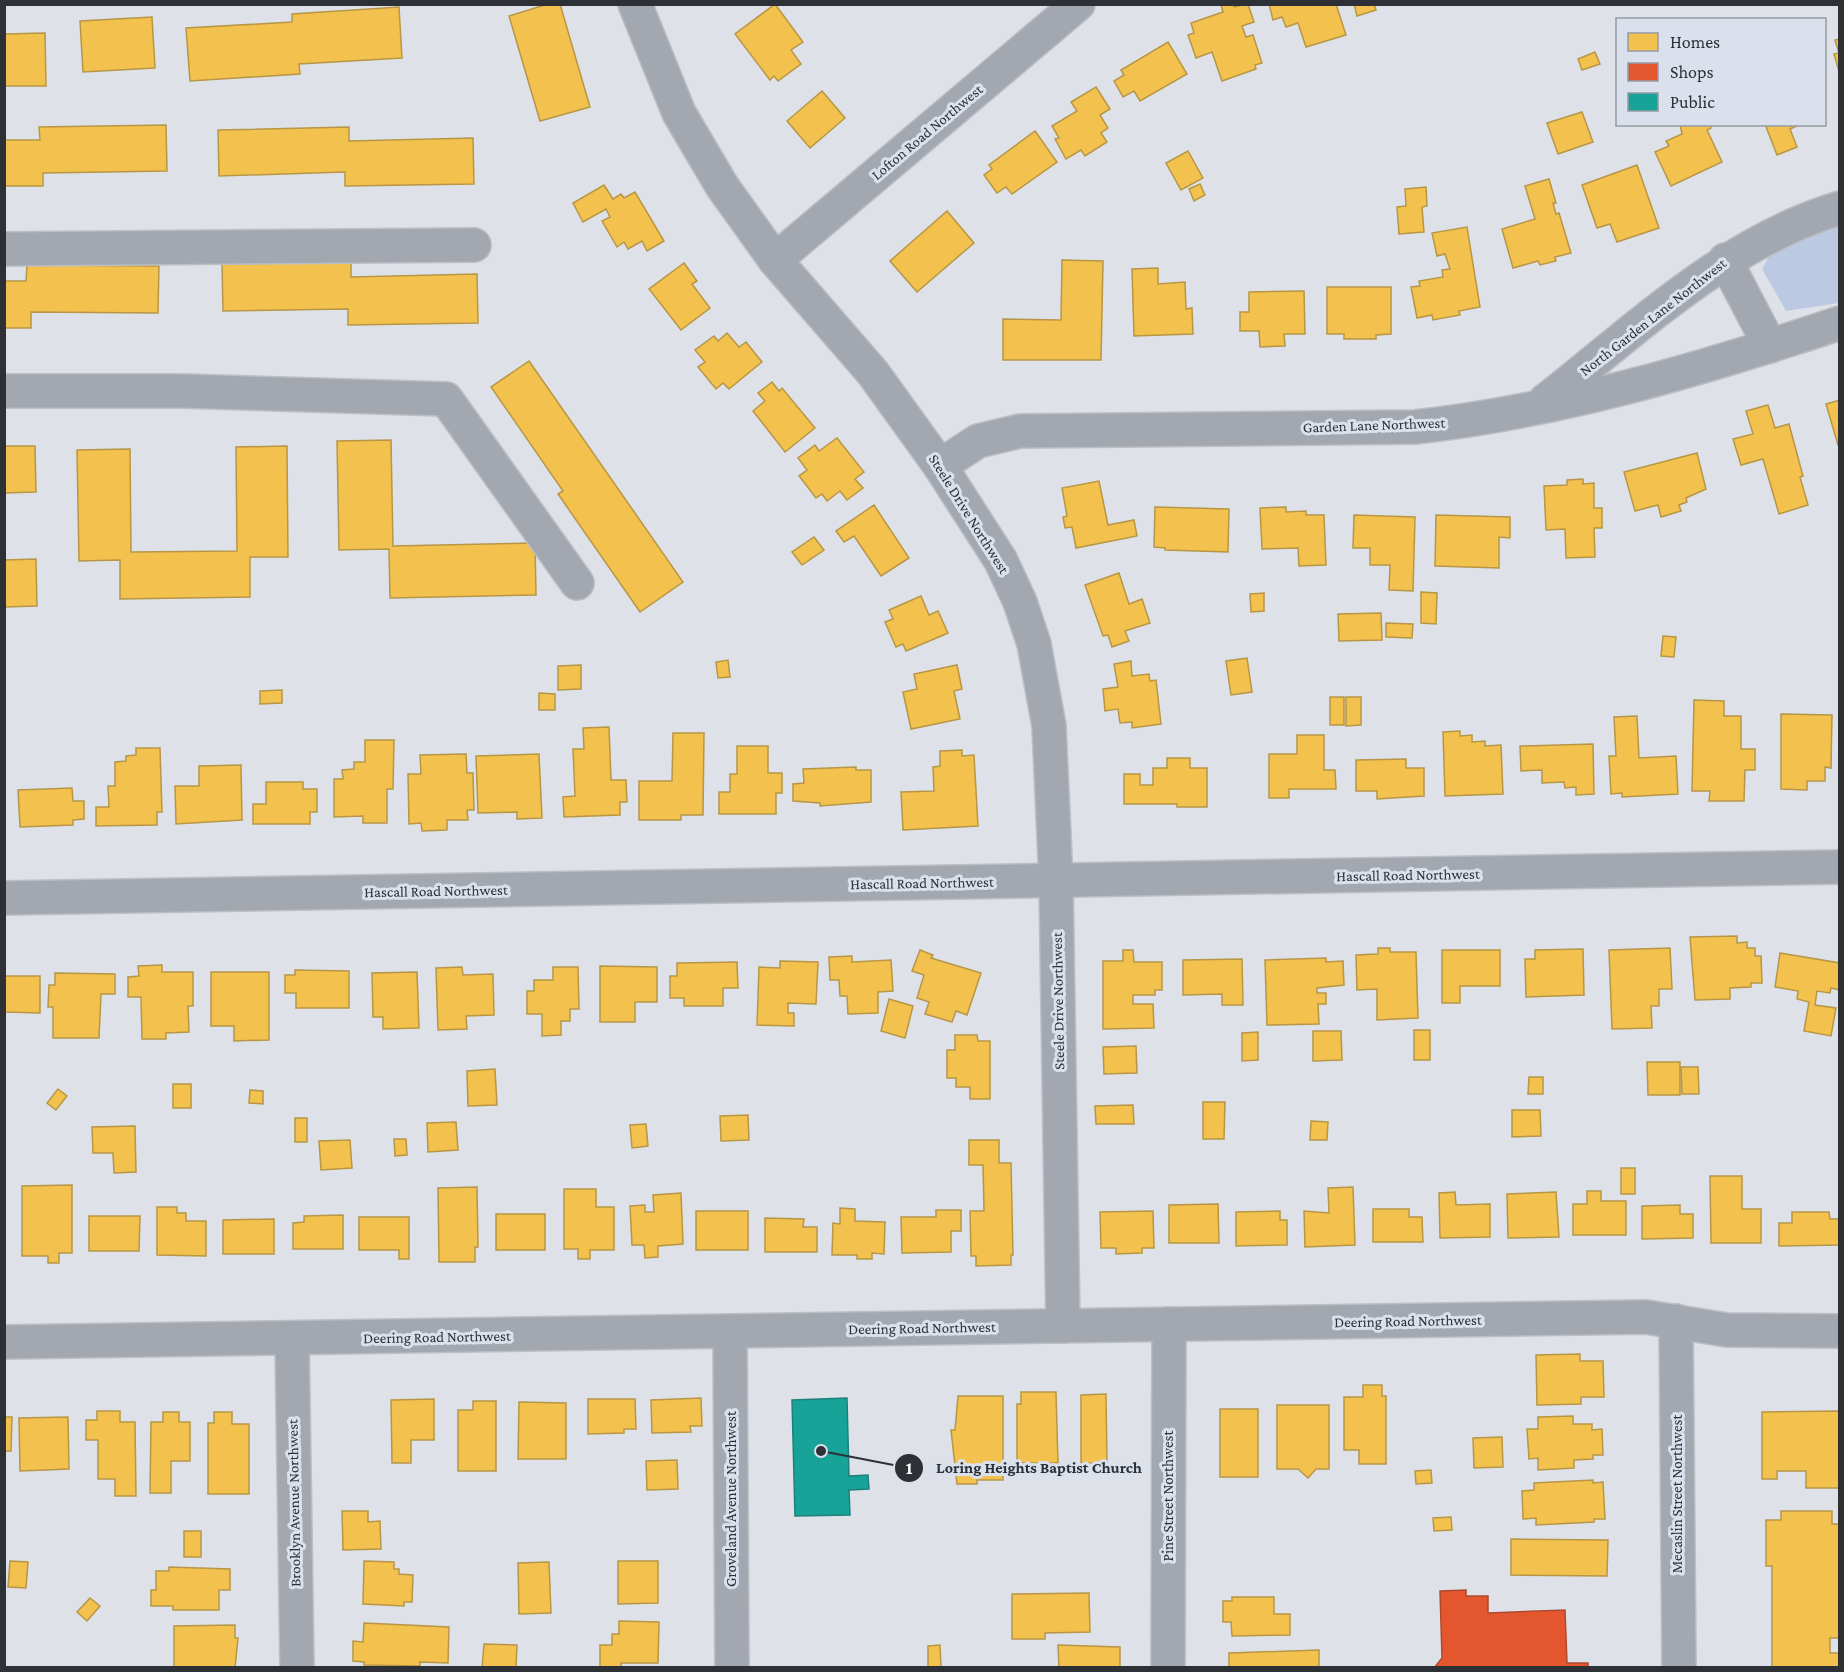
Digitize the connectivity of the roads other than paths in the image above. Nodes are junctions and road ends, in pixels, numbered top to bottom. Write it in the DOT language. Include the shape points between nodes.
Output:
graph roads {
  1 [pos="635,4"];
  2 [pos="1078,4"];
  3 [pos="1839,208"];
  4 [pos="474,245"];
  5 [pos="4,249"];
  6 [pos="775,260"];
  7 [pos="1725,260"];
  8 [pos="1839,323"];
  9 [pos="1770,346"];
  10 [pos="4,391"];
  11 [pos="1538,406"];
  12 [pos="940,466"];
  13 [pos="577,583"];
  14 [pos="1839,867"];
  15 [pos="1056,881"];
  16 [pos="4,898"];
  17 [pos="1676,1321"];
  18 [pos="1169,1324"];
  19 [pos="1063,1326"];
  20 [pos="730,1331"];
  21 [pos="1839,1331"];
  22 [pos="292,1339"];
  23 [pos="4,1342"];
  24 [pos="297,1668"];
  25 [pos="732,1668"];
  26 [pos="1168,1668"];
  27 [pos="1679,1668"];
  1 -- 6 [label="street, Steele Drive Northwest" via="680,113 722,186"];
  2 -- 6 [label="street, Lofton Road Northwest"];
  3 -- 7 [label="street, North Garden Lane Northwest" via="1813,216"];
  4 -- 5 [label="street"];
  6 -- 12 [label="street, Steele Drive Northwest" via="873,373"];
  7 -- 9 [label="street"];
  7 -- 11 [label="street, North Garden Lane Northwest"];
  8 -- 9 [label="street, Garden Lane Northwest"];
  9 -- 11 [label="street, Garden Lane Northwest" via="1652,381"];
  10 -- 13 [label="street" via="180,391 446,399"];
  11 -- 12 [label="street, Garden Lane Northwest" via="1464,422 1415,427 1020,430 978,441"];
  12 -- 15 [label="street, Steele Drive Northwest" via="1001,561 1034,644 1049,726"];
  14 -- 15 [label="street, Hascall Road Northwest"];
  15 -- 16 [label="street, Hascall Road Northwest"];
  15 -- 19 [label="street, Steele Drive Northwest"];
  17 -- 18 [label="street, Deering Road Northwest" via="1646,1317"];
  17 -- 21 [label="street, Deering Road Northwest" via="1727,1330"];
  17 -- 27 [label="street, Mecaslin Street Northwest"];
  18 -- 19 [label="street, Deering Road Northwest"];
  18 -- 26 [label="street, Pine Street Northwest"];
  19 -- 20 [label="street, Deering Road Northwest"];
  20 -- 22 [label="street, Deering Road Northwest"];
  20 -- 25 [label="street, Groveland Avenue Northwest"];
  22 -- 23 [label="street, Deering Road Northwest"];
  22 -- 24 [label="street, Brooklyn Avenue Northwest"];
}
